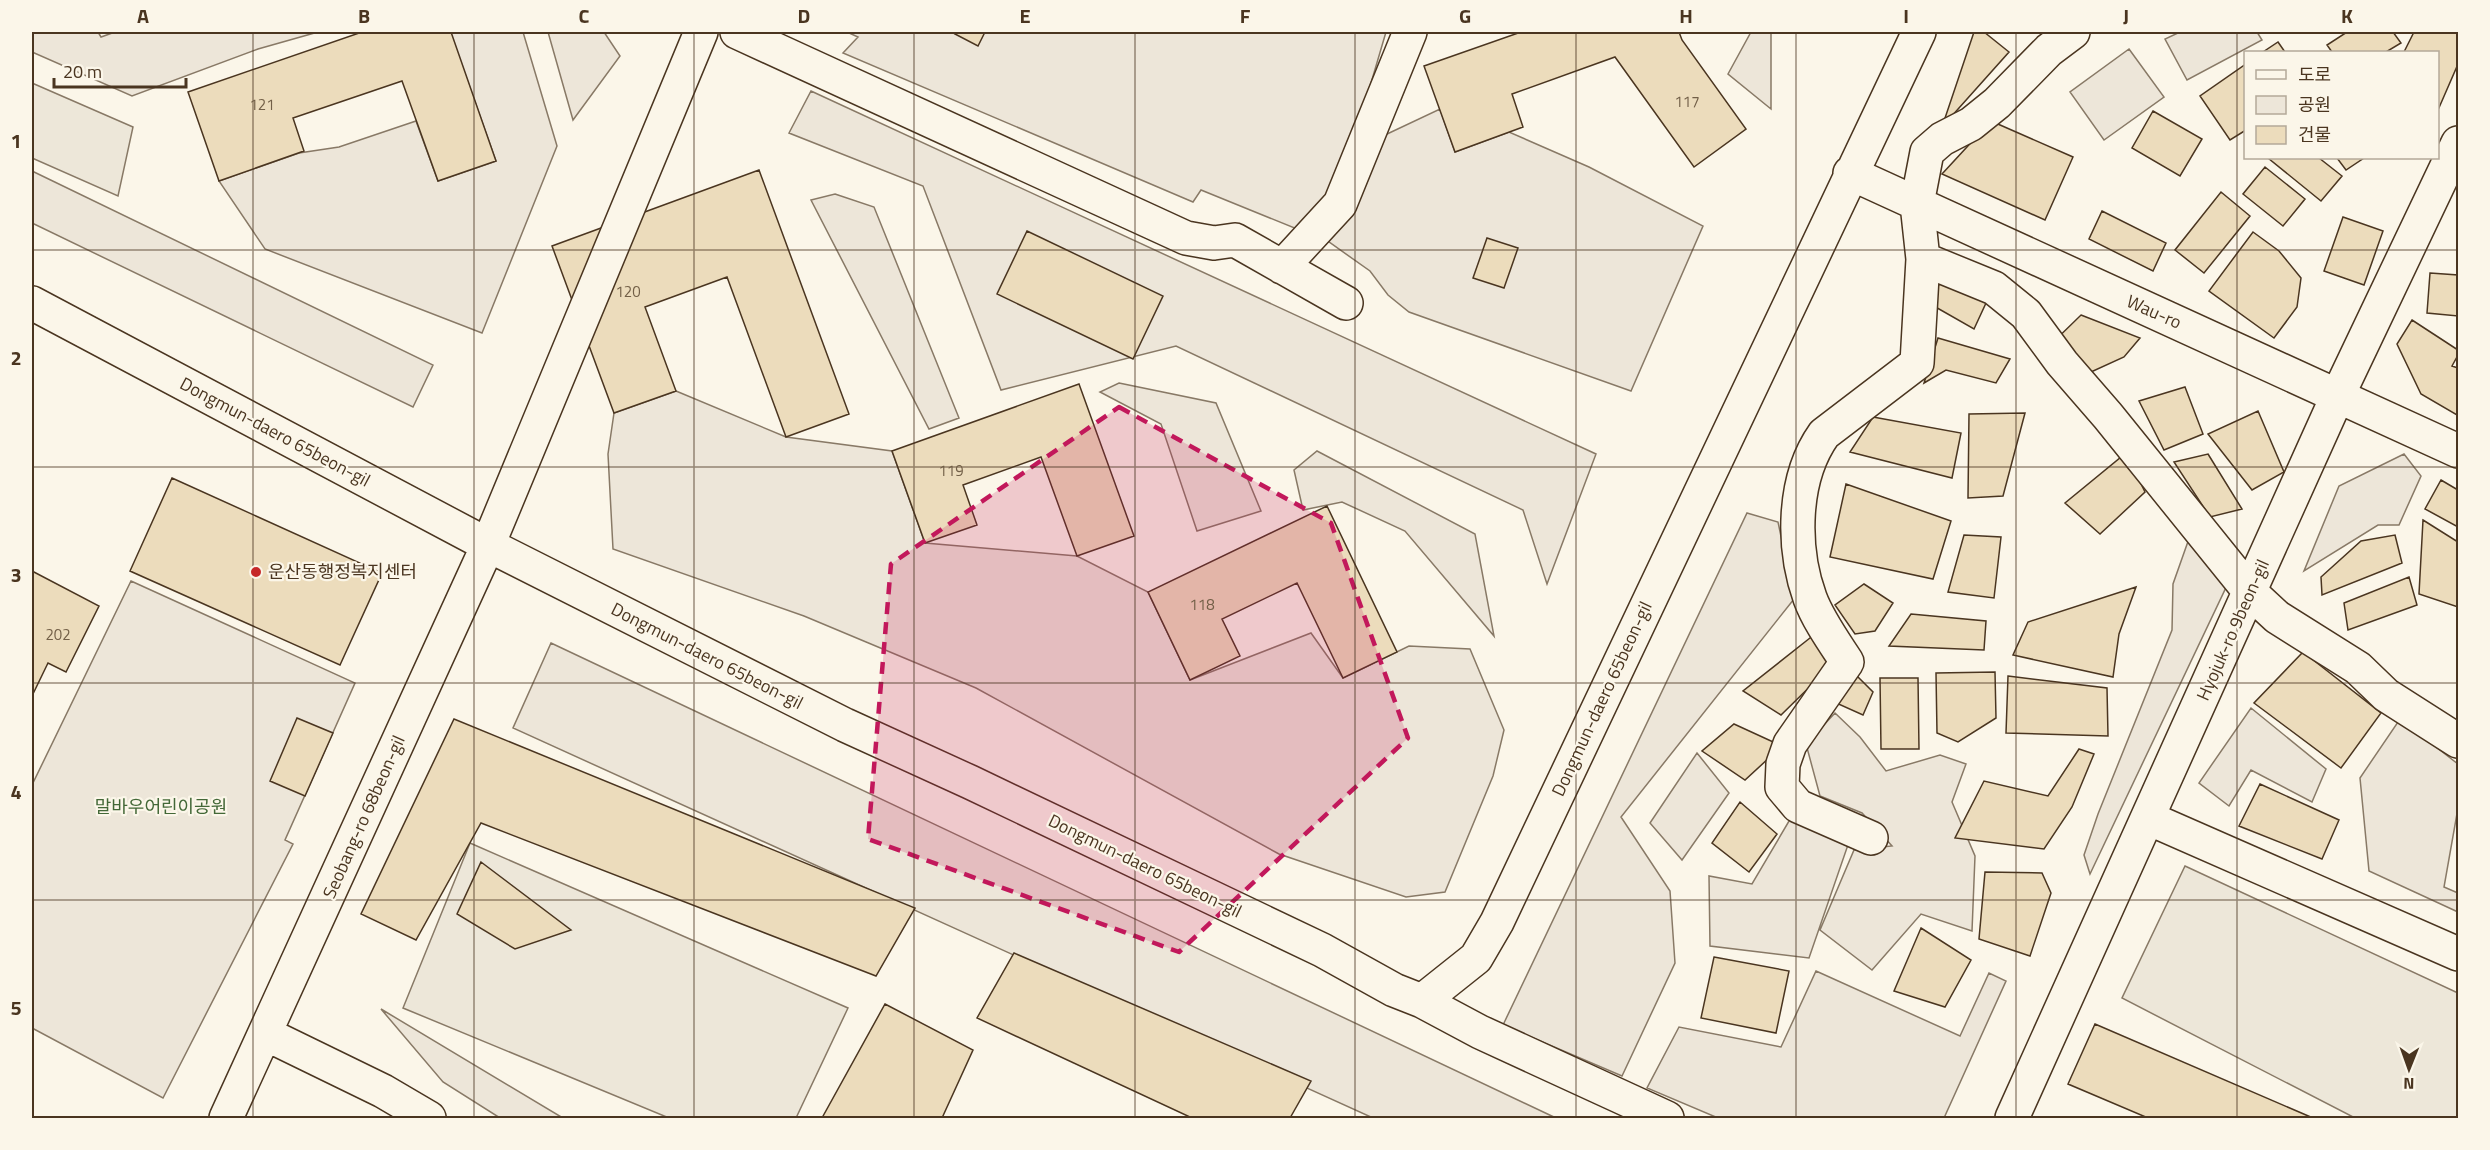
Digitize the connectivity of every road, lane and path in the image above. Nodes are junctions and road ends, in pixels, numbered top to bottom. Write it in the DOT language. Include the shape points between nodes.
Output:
graph roads {
  1 [pos="701,32"];
  2 [pos="737,32"];
  3 [pos="1410,32"];
  4 [pos="1918,32"];
  5 [pos="2073,32"];
  6 [pos="2458,143"];
  7 [pos="1850,172"];
  8 [pos="1917,204"];
  9 [pos="1923,259"];
  10 [pos="1282,267"];
  11 [pos="32,303"];
  12 [pos="1346,303"];
  13 [pos="2338,395"];
  14 [pos="2458,451"];
  15 [pos="488,545"];
  16 [pos="2250,592"];
  17 [pos="2458,741"];
  18 [pos="2148,818"];
  19 [pos="1871,837"];
  20 [pos="2458,954"];
  21 [pos="1422,1001"];
  22 [pos="266,1034"];
  23 [pos="226,1119"];
  24 [pos="429,1119"];
  25 [pos="1667,1119"];
  26 [pos="2012,1119"];
  1 -- 15 [label="street, Seobang-ro 68beon-gil"];
  2 -- 10 [label="street" via="1186,238 1214,243 1235,240"];
  3 -- 10 [label="street" via="1340,204"];
  4 -- 7 [label="street, Dongmun-daero 65beon-gil"];
  5 -- 8 [label="street" via="1979,117 1927,152"];
  6 -- 13 [label="street, Hyojuk-ro 9beon-gil"];
  7 -- 8 [label="street, Wau-ro"];
  7 -- 21 [label="street, Dongmun-daero 65beon-gil" via="1497,922 1476,958"];
  8 -- 9 [label="street"];
  8 -- 13 [label="street, Wau-ro"];
  9 -- 16 [label="street" via="1994,288 2026,314"];
  9 -- 19 [label="street" via="1917,363 1824,434 1807,467 1797,537 1810,600 1847,662 1790,744 1783,764 1782,787 1798,806"];
  10 -- 12 [label="street"];
  11 -- 15 [label="street, Dongmun-daero 65beon-gil"];
  13 -- 14 [label="street, Wau-ro"];
  13 -- 16 [label="street, Hyojuk-ro 9beon-gil"];
  15 -- 21 [label="street, Dongmun-daero 65beon-gil" via="845,725"];
  15 -- 22 [label="street, Seobang-ro 68beon-gil"];
  16 -- 17 [label="street" via="2277,617 2358,668 2386,695"];
  16 -- 18 [label="street, Hyojuk-ro 9beon-gil"];
  18 -- 20 [label="street"];
  18 -- 26 [label="street, Hyojuk-ro 9beon-gil"];
  21 -- 25 [label="street"];
  22 -- 23 [label="street, Seobang-ro 68beon-gil"];
  22 -- 24 [label="street" via="383,1090"];
}
